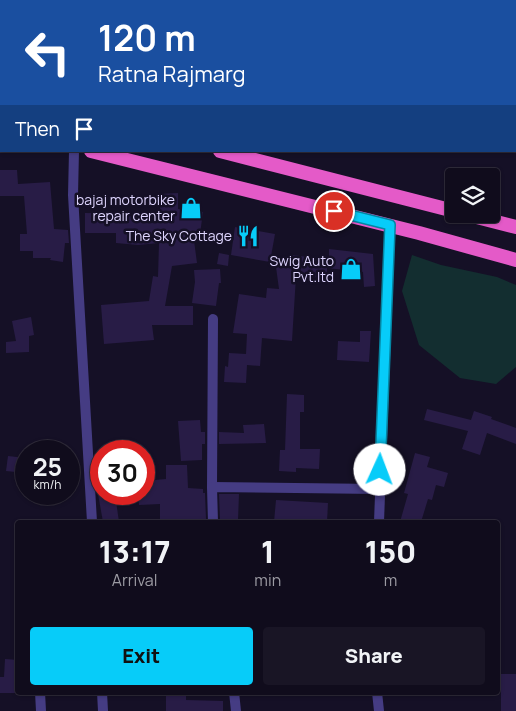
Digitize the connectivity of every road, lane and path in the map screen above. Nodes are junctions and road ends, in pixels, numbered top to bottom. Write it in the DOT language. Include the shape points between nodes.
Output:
graph roads {
  1 [pos="74,152"];
  2 [pos="95,152"];
  3 [pos="224,152"];
  4 [pos="445,209"];
  5 [pos="500,223"];
  6 [pos="390,225"];
  7 [pos="516,227"];
  8 [pos="516,260"];
  9 [pos="212,319"];
  10 [pos="212,487"];
  11 [pos="379,489"];
  12 [pos="92,520"];
  13 [pos="212,520"];
  14 [pos="378,520"];
  15 [pos="40,695"];
  16 [pos="102,695"];
  17 [pos="234,695"];
  18 [pos="377,695"];
  19 [pos="41,711"];
  20 [pos="103,711"];
  21 [pos="236,711"];
  22 [pos="379,711"];
  1 -- 12 [label="street"];
  2 -- 6 [label="highway"];
  3 -- 4 [label="highway"];
  5 -- 7 [label="highway"];
  6 -- 8 [label="highway"];
  6 -- 11 [label="street"];
  9 -- 10 [label="street"];
  10 -- 11 [label="street"];
  10 -- 13 [label="street"];
  11 -- 14 [label="street"];
  15 -- 19 [label="street"];
  16 -- 20 [label="street"];
  17 -- 21 [label="street"];
  18 -- 22 [label="street"];
}
